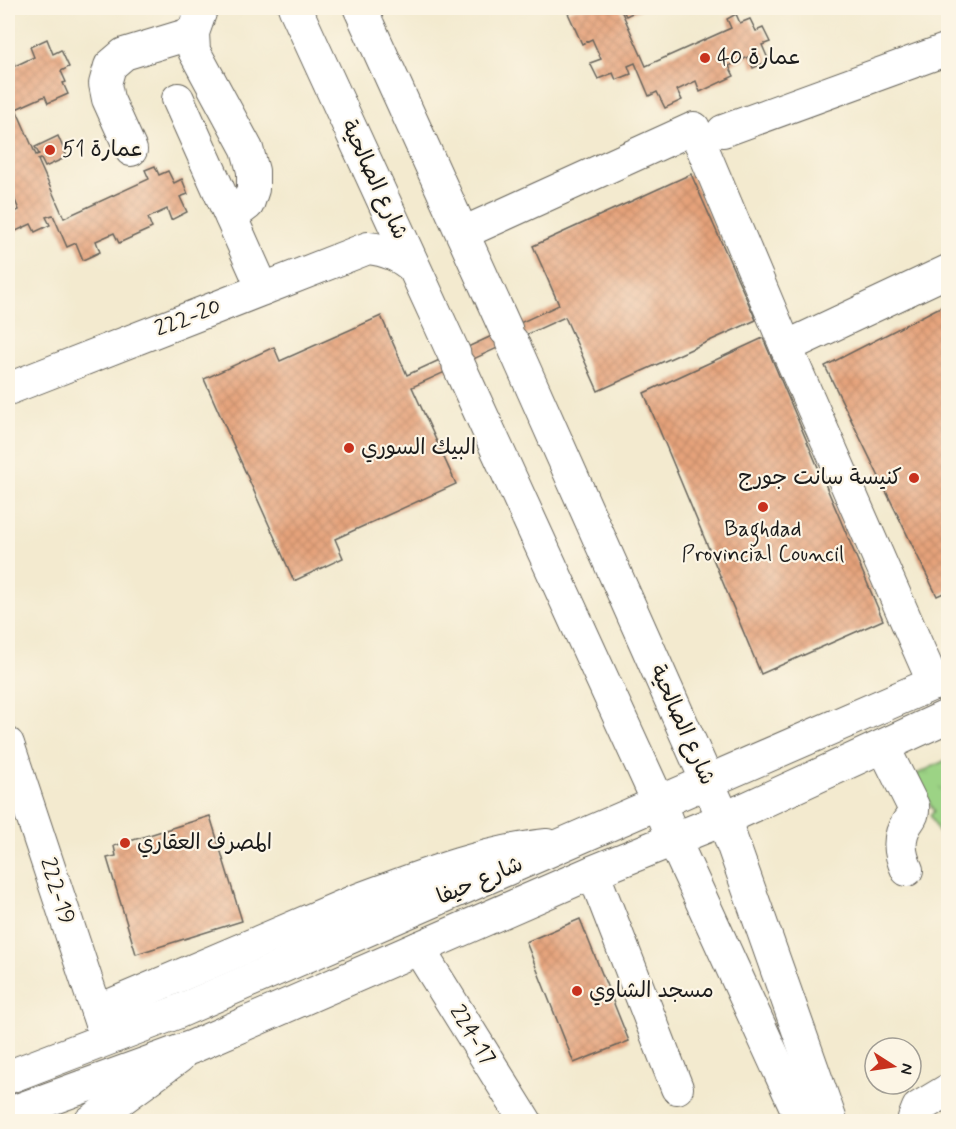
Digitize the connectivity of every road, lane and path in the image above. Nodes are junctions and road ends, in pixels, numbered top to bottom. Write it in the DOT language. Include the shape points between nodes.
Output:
graph roads {
  1 [pos="295,8"];
  2 [pos="360,8"];
  3 [pos="197,20"];
  4 [pos="948,49"];
  5 [pos="178,99"];
  6 [pos="723,131"];
  7 [pos="131,150"];
  8 [pos="386,205"];
  9 [pos="231,217"];
  10 [pos="463,233"];
  11 [pos="368,248"];
  12 [pos="414,268"];
  13 [pos="948,271"];
  14 [pos="263,289"];
  15 [pos="786,347"];
  16 [pos="8,389"];
  17 [pos="941,680"];
  18 [pos="948,717"];
  19 [pos="8,744"];
  20 [pos="883,746"];
  21 [pos="707,782"];
  22 [pos="659,803"];
  23 [pos="724,819"];
  24 [pos="674,840"];
  25 [pos="907,870"];
  26 [pos="593,872"];
  27 [pos="418,948"];
  28 [pos="101,1025"];
  29 [pos="192,1047"];
  30 [pos="8,1077"];
  31 [pos="676,1088"];
  32 [pos="948,1090"];
  33 [pos="8,1114"];
  34 [pos="821,1120"];
  35 [pos="90,1122"];
  36 [pos="526,1122"];
  37 [pos="917,1122"];
  1 -- 8 [label="main road, شارع الصالحية"];
  2 -- 10 [label="main road, شارع الصالحية"];
  3 -- 7 [label="street" via="124,54 110,66 105,84 108,99"];
  3 -- 9 [label="street" via="194,51 247,149 253,171 254,189 248,204"];
  4 -- 6 [label="street"];
  5 -- 9 [label="street"];
  8 -- 11 [label="street" via="381,228"];
  8 -- 12 [label="main road, شارع الصالحية"];
  9 -- 14 [label="street"];
  10 -- 15 [label="street" via="694,128"];
  10 -- 21 [label="main road, شارع الصالحية"];
  11 -- 12 [label="street" via="393,254"];
  11 -- 14 [label="street, 222-20"];
  12 -- 22 [label="main road, شارع الصالحية"];
  13 -- 15 [label="street"];
  14 -- 16 [label="street, 222-20"];
  15 -- 17 [label="street"];
  17 -- 21 [label="main road, شارع حيفا"];
  18 -- 20 [label="main road, شارع حيفا"];
  19 -- 28 [label="street, 222-19"];
  20 -- 23 [label="main road, شارع حيفا"];
  20 -- 25 [label="street" via="913,806 900,843"];
  21 -- 22 [label="main road, شارع حيفا"];
  21 -- 23 [label="main road, شارع الصالحية"];
  22 -- 24 [label="main road, شارع الصالحية"];
  22 -- 28 [label="main road, شارع حيفا" via="175,1013"];
  23 -- 24 [label="main road, شارع حيفا"];
  23 -- 34 [label="main road, شارع الصالحية"];
  24 -- 26 [label="main road, شارع حيفا"];
  24 -- 34 [label="main road, شارع الصالحية"];
  26 -- 27 [label="main road, شارع حيفا"];
  26 -- 31 [label="street"];
  27 -- 29 [label="main road, شارع حيفا"];
  27 -- 36 [label="street, 224-17"];
  28 -- 30 [label="main road, شارع حيفا"];
  29 -- 33 [label="main road, شارع حيفا"];
  29 -- 35 [label="street"];
  32 -- 37 [label="street" via="918,1108"];
}
